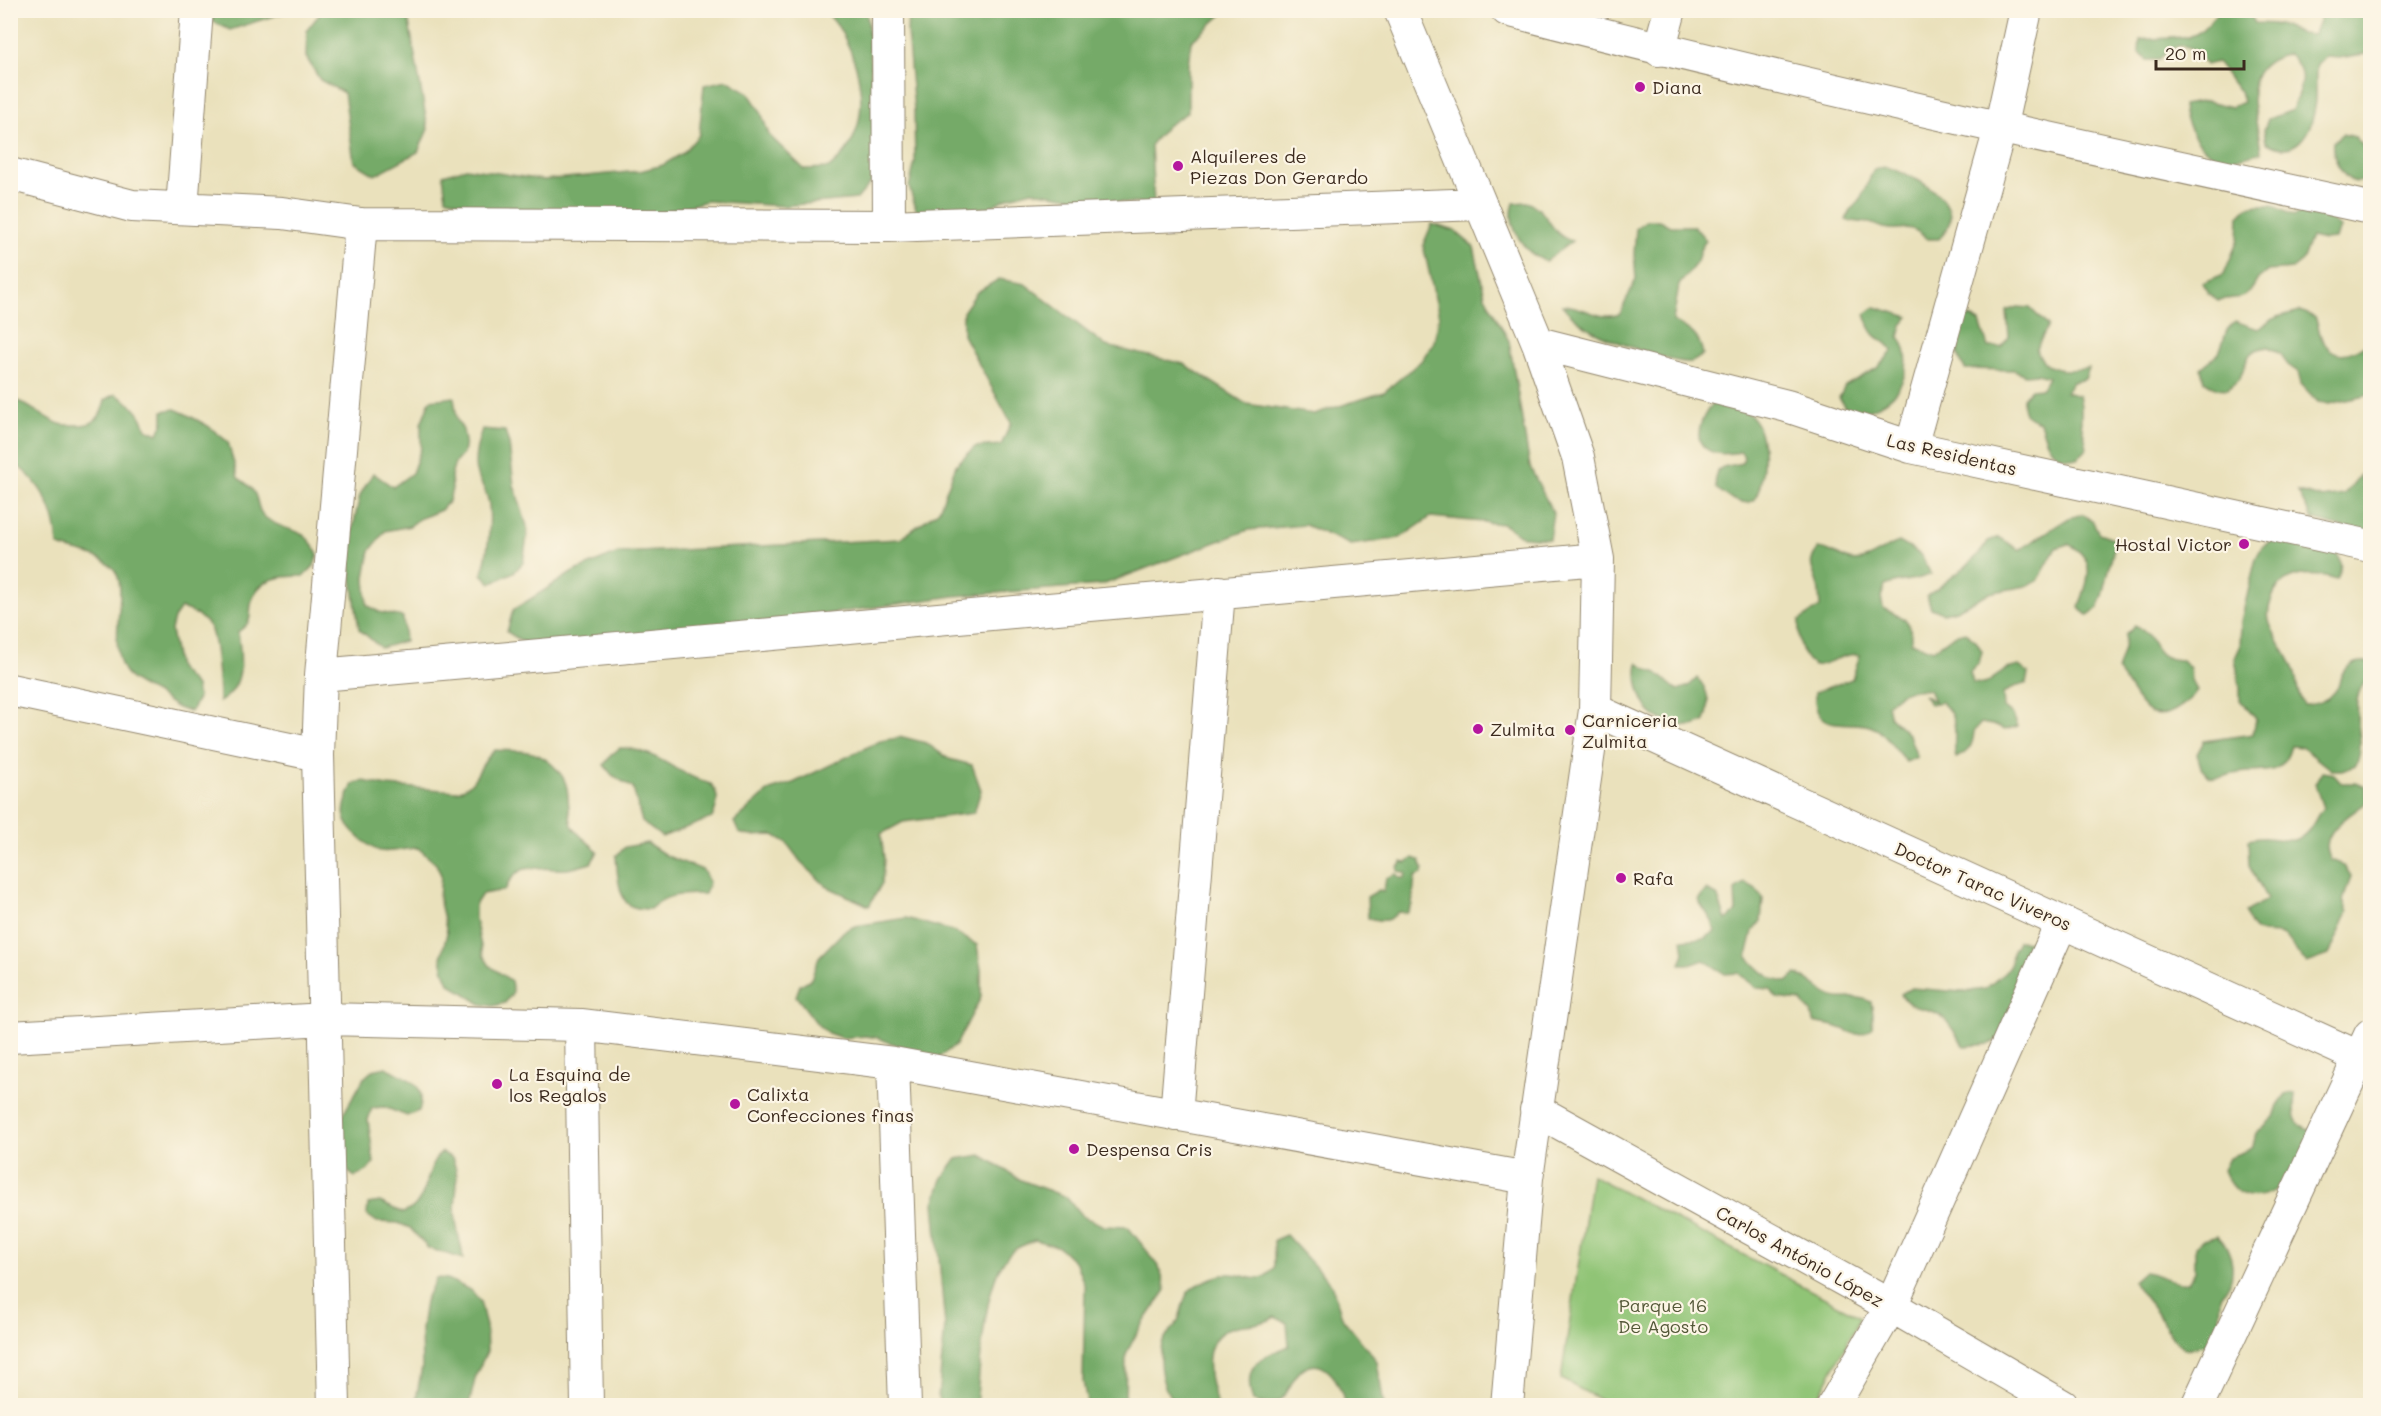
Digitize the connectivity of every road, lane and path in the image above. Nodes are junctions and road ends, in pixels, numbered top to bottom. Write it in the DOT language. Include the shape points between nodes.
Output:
graph roads {
  1 [pos="197,10"];
  2 [pos="888,10"];
  3 [pos="1400,10"];
  4 [pos="1507,10"];
  5 [pos="1670,10"];
  6 [pos="2026,10"];
  7 [pos="1659,50"];
  8 [pos="2000,129"];
  9 [pos="10,174"];
  10 [pos="1480,204"];
  11 [pos="182,208"];
  12 [pos="2370,208"];
  13 [pos="361,224"];
  14 [pos="890,226"];
  15 [pos="1538,343"];
  16 [pos="1911,447"];
  17 [pos="2370,546"];
  18 [pos="1598,559"];
  19 [pos="1219,592"];
  20 [pos="321,675"];
  21 [pos="10,690"];
  22 [pos="1595,710"];
  23 [pos="318,755"];
  24 [pos="2062,922"];
  25 [pos="325,1019"];
  26 [pos="581,1025"];
  27 [pos="10,1037"];
  28 [pos="2367,1051"];
  29 [pos="892,1064"];
  30 [pos="1536,1110"];
  31 [pos="1176,1115"];
  32 [pos="1527,1178"];
  33 [pos="1891,1306"];
  34 [pos="334,1406"];
  35 [pos="587,1406"];
  36 [pos="905,1406"];
  37 [pos="1507,1406"];
  38 [pos="1833,1406"];
  39 [pos="2063,1406"];
  40 [pos="2197,1406"];
  1 -- 11 [label="street"];
  2 -- 14 [label="street"];
  3 -- 10 [label="street"];
  4 -- 7 [label="street"];
  5 -- 7 [label="street"];
  6 -- 8 [label="street"];
  7 -- 8 [label="street"];
  8 -- 12 [label="street"];
  8 -- 16 [label="street"];
  9 -- 11 [label="street" via="132,206"];
  10 -- 14 [label="street"];
  10 -- 15 [label="street"];
  11 -- 13 [label="street" via="282,213"];
  13 -- 14 [label="street"];
  13 -- 20 [label="street"];
  15 -- 16 [label="street, Las Residentas" via="1787,406"];
  15 -- 18 [label="street" via="1578,457"];
  16 -- 17 [label="street, Las Residentas"];
  18 -- 19 [label="street"];
  18 -- 22 [label="street"];
  19 -- 20 [label="street"];
  19 -- 31 [label="street"];
  20 -- 23 [label="street"];
  21 -- 23 [label="street"];
  22 -- 24 [label="street, Doctor Tarac Viveros"];
  22 -- 30 [label="street"];
  23 -- 25 [label="street"];
  24 -- 28 [label="street, Doctor Tarac Viveros"];
  24 -- 33 [label="street"];
  25 -- 26 [label="street"];
  25 -- 27 [label="street"];
  25 -- 34 [label="street"];
  26 -- 29 [label="street"];
  26 -- 35 [label="street"];
  28 -- 40 [label="street"];
  29 -- 31 [label="street"];
  29 -- 36 [label="street"];
  30 -- 32 [label="street"];
  30 -- 33 [label="street, Carlos António López"];
  31 -- 32 [label="street"];
  32 -- 37 [label="street"];
  33 -- 38 [label="street"];
  33 -- 39 [label="street, Carlos António López"];
}
